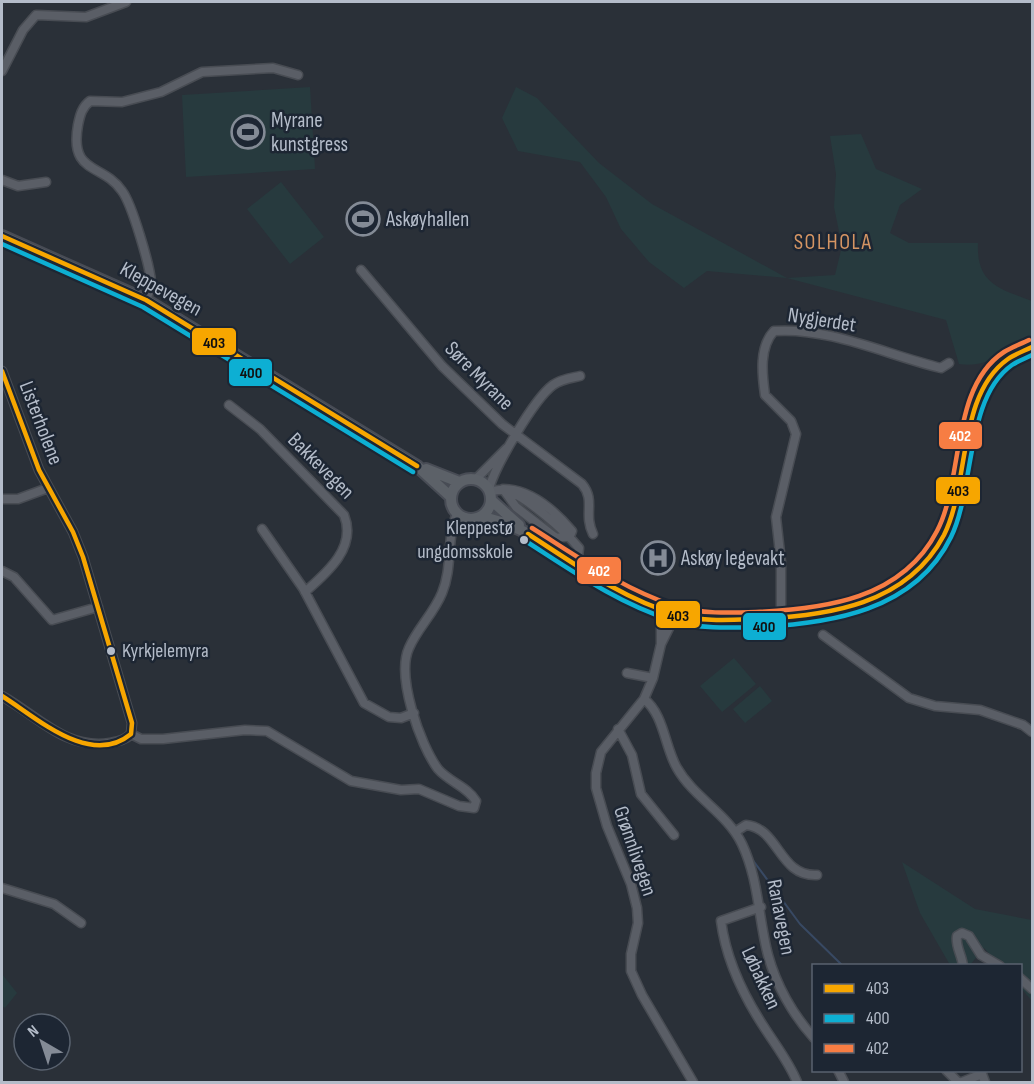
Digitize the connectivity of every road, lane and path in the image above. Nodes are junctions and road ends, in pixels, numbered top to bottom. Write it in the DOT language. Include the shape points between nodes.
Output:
graph roads {
  1 [pos="126,2"];
  2 [pos="2,71"];
  3 [pos="298,75"];
  4 [pos="2,180"];
  5 [pos="46,182"];
  6 [pos="2,236"];
  7 [pos="361,270"];
  8 [pos="146,300"];
  9 [pos="1032,347"];
  10 [pos="949,363"];
  11 [pos="2,371"];
  12 [pos="580,376"];
  13 [pos="229,405"];
  14 [pos="516,435"];
  15 [pos="507,448"];
  16 [pos="417,466"];
  17 [pos="476,479"];
  18 [pos="459,482"];
  19 [pos="48,488"];
  20 [pos="503,489"];
  21 [pos="490,494"];
  22 [pos="451,497"];
  23 [pos="2,499"];
  24 [pos="457,513"];
  25 [pos="481,517"];
  26 [pos="262,529"];
  27 [pos="528,534"];
  28 [pos="593,534"];
  29 [pos="570,536"];
  30 [pos="577,565"];
  31 [pos="2,572"];
  32 [pos="305,592"];
  33 [pos="98,607"];
  34 [pos="661,609"];
  35 [pos="676,614"];
  36 [pos="781,618"];
  37 [pos="823,635"];
  38 [pos="661,644"];
  39 [pos="627,673"];
  40 [pos="653,678"];
  41 [pos="2,696"];
  42 [pos="644,699"];
  43 [pos="414,713"];
  44 [pos="618,729"];
  45 [pos="1032,732"];
  46 [pos="131,734"];
  47 [pos="735,832"];
  48 [pos="674,836"];
  49 [pos="817,875"];
  50 [pos="2,888"];
  51 [pos="761,907"];
  52 [pos="81,923"];
  53 [pos="963,964"];
  54 [pos="997,964"];
  55 [pos="812,1037"];
  56 [pos="947,1072"];
  57 [pos="983,1076"];
  58 [pos="693,1083"];
  59 [pos="797,1083"];
  60 [pos="960,1083"];
  1 -- 2 [label="street" via="86,17 36,15 23,30"];
  3 -- 8 [label="street" via="273,68 202,72 161,92 122,102 90,101 83,108 77,134 79,152 90,168 117,185 128,201 151,283"];
  4 -- 5 [label="street" via="18,186"];
  6 -- 8 [label="main road, Kleppevegen"];
  7 -- 14 [label="street, Søre Myrane" via="442,366"];
  8 -- 16 [label="main road, Kleppevegen"];
  9 -- 36 [label="main road" via="1002,362 986,381 977,403 951,518 922,565 895,589 861,606"];
  10 -- 36 [label="street, Nygjerdet" via="941,368 828,335 782,330 774,331 768,338 763,368 765,395 791,421 796,437 776,517"];
  11 -- 19 [label="street, Listerholene"];
  12 -- 14 [label="street, Søre Myrane" via="560,381 549,389"];
  13 -- 32 [label="street, Bakkevegen" via="260,429 344,515 349,528 342,553"];
  14 -- 15 [label="street"];
  14 -- 28 [label="street" via="585,487 590,498 587,520"];
  15 -- 17 [label="street"];
  15 -- 21 [label="street"];
  16 -- 18 [label="main road, Kleppevegen"];
  16 -- 22 [label="main road, Kleppevegen"];
  17 -- 18 [label="main road"];
  17 -- 21 [label="main road"];
  18 -- 22 [label="main road"];
  19 -- 23 [label="street, Listerholene" via="18,499"];
  19 -- 33 [label="street, Listerholene" via="77,541"];
  20 -- 21 [label="street"];
  20 -- 29 [label="street" via="516,507 556,538"];
  20 -- 29 [label="street" via="526,493 566,523 572,531"];
  21 -- 25 [label="main road" via="489,509"];
  21 -- 27 [label="main road"];
  22 -- 24 [label="main road"];
  24 -- 25 [label="main road" via="469,519"];
  24 -- 43 [label="street" via="443,591 405,660 404,676"];
  25 -- 27 [label="main road"];
  26 -- 32 [label="street"];
  27 -- 30 [label="main road"];
  29 -- 30 [label="street" via="579,548"];
  30 -- 34 [label="main road" via="623,593"];
  31 -- 33 [label="street" via="14,577 52,620"];
  32 -- 43 [label="street" via="364,703 389,717"];
  33 -- 46 [label="street, Listerholene" via="132,723"];
  34 -- 35 [label="main road"];
  34 -- 38 [label="street, Grønnlivegen"];
  35 -- 36 [label="main road" via="714,620"];
  35 -- 38 [label="street, Grønnlivegen"];
  37 -- 45 [label="street" via="909,698 935,706 980,710"];
  38 -- 40 [label="street, Grønnlivegen"];
  39 -- 40 [label="street"];
  40 -- 42 [label="street, Grønnlivegen"];
  41 -- 46 [label="street" via="58,734 77,742 102,744 120,741"];
  42 -- 44 [label="street, Grønnlivegen"];
  42 -- 47 [label="street, Ranavegen" via="654,710 679,771"];
  43 -- 46 [label="street" via="433,761 444,775 471,794 476,801 474,808 459,806 419,789 401,790 351,781 267,731 163,739 141,739"];
  44 -- 48 [label="street, Grønnlivegen" via="632,754 642,794"];
  44 -- 58 [label="street, Grønnlivegen" via="598,759 596,788 637,909 631,971"];
  47 -- 49 [label="street, Ranavegen" via="746,825 757,829 794,870"];
  47 -- 51 [label="street, Ranavegen" via="752,867"];
  50 -- 52 [label="street" via="54,904"];
  51 -- 55 [label="street, Ranavegen" via="773,970 796,1018"];
  51 -- 59 [label="street, Løbakken" via="721,921 722,928 730,963 749,1003 787,1059"];
  53 -- 54 [label="street" via="956,941 962,933 969,936 981,955"];
  56 -- 60 [label="street"];
  57 -- 60 [label="street"];
}
